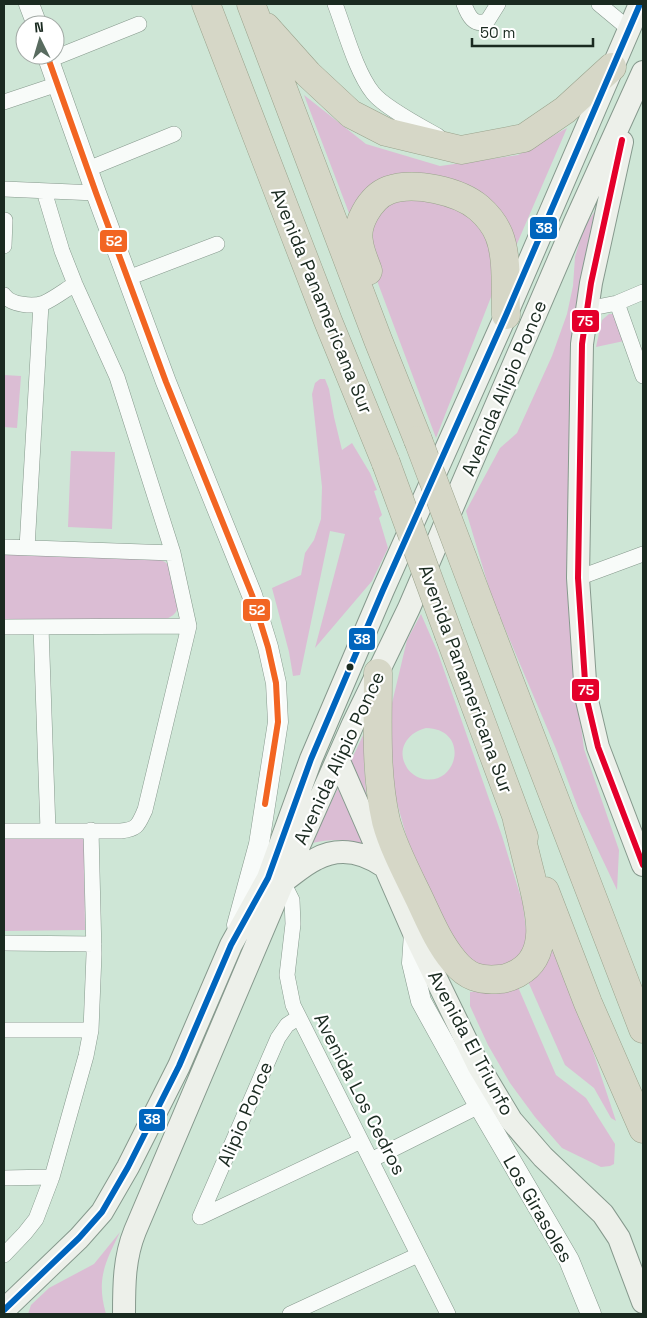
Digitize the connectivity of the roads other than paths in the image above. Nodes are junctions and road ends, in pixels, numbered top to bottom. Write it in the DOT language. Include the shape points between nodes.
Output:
graph roads {
  1 [pos="206,4"];
  2 [pos="335,4"];
  3 [pos="464,4"];
  4 [pos="498,4"];
  5 [pos="598,4"];
  6 [pos="640,4"];
  7 [pos="253,9"];
  8 [pos="139,24"];
  9 [pos="630,29"];
  10 [pos="65,51"];
  11 [pos="51,65"];
  12 [pos="612,67"];
  13 [pos="643,72"];
  14 [pos="58,84"];
  15 [pos="631,101"];
  16 [pos="4,102"];
  17 [pos="174,134"];
  18 [pos="461,150"];
  19 [pos="88,169"];
  20 [pos="4,189"];
  21 [pos="44,191"];
  22 [pos="96,194"];
  23 [pos="5,220"];
  24 [pos="218,244"];
  25 [pos="4,246"];
  26 [pos="128,278"];
  27 [pos="75,284"];
  28 [pos="643,292"];
  29 [pos="4,295"];
  30 [pos="617,303"];
  31 [pos="41,304"];
  32 [pos="586,309"];
  33 [pos="506,314"];
  34 [pos="378,340"];
  35 [pos="643,376"];
  36 [pos="4,547"];
  37 [pos="26,548"];
  38 [pos="173,553"];
  39 [pos="643,554"];
  40 [pos="578,578"];
  41 [pos="189,626"];
  42 [pos="4,627"];
  43 [pos="41,627"];
  44 [pos="378,673"];
  45 [pos="338,759"];
  46 [pos="517,820"];
  47 [pos="48,830"];
  48 [pos="91,830"];
  49 [pos="4,831"];
  50 [pos="643,865"];
  51 [pos="385,867"];
  52 [pos="283,882"];
  53 [pos="414,932"];
  54 [pos="4,943"];
  55 [pos="94,944"];
  56 [pos="231,945"];
  57 [pos="299,1017"];
  58 [pos="643,1029"];
  59 [pos="4,1030"];
  60 [pos="91,1030"];
  61 [pos="479,1106"];
  62 [pos="643,1129"];
  63 [pos="361,1141"];
  64 [pos="370,1160"];
  65 [pos="52,1177"];
  66 [pos="4,1178"];
  67 [pos="4,1255"];
  68 [pos="418,1255"];
  69 [pos="643,1302"];
  70 [pos="6,1310"];
  71 [pos="124,1311"];
  72 [pos="290,1314"];
  73 [pos="448,1314"];
  74 [pos="591,1314"];
  1 -- 46 [label="highway, Avenida Panamericana Sur, bridge" via="386,463"];
  2 -- 18 [label="street" via="361,71 374,94"];
  3 -- 4 [label="street" via="469,17 480,23 488,20"];
  5 -- 9 [label="street"];
  6 -- 9 [label="main road, Avenida Alipio Ponce"];
  7 -- 18 [label="highway" via="308,74 351,114 386,132"];
  7 -- 34 [label="highway, Avenida Panamericana Sur"];
  8 -- 10 [label="street"];
  9 -- 12 [label="main road, Avenida Alipio Ponce"];
  11 -- 14 [label="street"];
  12 -- 18 [label="highway" via="565,110 524,138"];
  12 -- 33 [label="main road, Avenida Alipio Ponce"];
  13 -- 15 [label="main road, Avenida Alipio Ponce"];
  14 -- 16 [label="street"];
  14 -- 19 [label="street"];
  15 -- 32 [label="main road"];
  15 -- 44 [label="main road, Avenida Alipio Ponce"];
  17 -- 19 [label="street"];
  19 -- 22 [label="street"];
  20 -- 21 [label="street"];
  21 -- 22 [label="street"];
  21 -- 27 [label="street"];
  22 -- 26 [label="street"];
  23 -- 25 [label="street"];
  24 -- 26 [label="street"];
  26 -- 56 [label="street" via="252,595 276,683 278,722 260,835"];
  27 -- 31 [label="street"];
  27 -- 38 [label="street" via="117,377"];
  28 -- 30 [label="street"];
  29 -- 31 [label="street" via="11,302"];
  30 -- 32 [label="street"];
  30 -- 35 [label="street"];
  31 -- 37 [label="street"];
  32 -- 40 [label="main road" via="582,344"];
  33 -- 34 [label="highway" via="503,252 499,236 488,217 457,195 408,187 388,190 370,204 360,222 359,242 383,314"];
  33 -- 56 [label="main road, Avenida Alipio Ponce" via="311,759 268,878"];
  34 -- 58 [label="highway, Avenida Panamericana Sur, bridge"];
  36 -- 37 [label="street"];
  37 -- 38 [label="street"];
  38 -- 41 [label="street"];
  39 -- 40 [label="street"];
  40 -- 50 [label="main road" via="586,696 598,747"];
  41 -- 43 [label="street"];
  41 -- 48 [label="street" via="145,810 138,826 121,831"];
  42 -- 43 [label="street"];
  43 -- 47 [label="street"];
  44 -- 45 [label="main road, Avenida Alipio Ponce"];
  44 -- 46 [label="highway" via="380,789 398,855 441,944 469,975 486,980 507,979 524,969 536,953 540,934 539,912"];
  45 -- 51 [label="main road, Avenida El Triunfo"];
  45 -- 52 [label="main road, Avenida Alipio Ponce"];
  46 -- 62 [label="highway, Avenida Panamericana Sur" via="588,1003"];
  47 -- 48 [label="street"];
  47 -- 49 [label="street"];
  48 -- 55 [label="street"];
  51 -- 52 [label="main road" via="358,853 343,852 316,858"];
  51 -- 53 [label="main road, Avenida El Triunfo"];
  52 -- 57 [label="street, Avenida Los Cedros" via="292,900 293,924 287,975"];
  52 -- 71 [label="main road, Avenida Alipio Ponce" via="129,1246"];
  53 -- 61 [label="street" via="412,963 421,1001"];
  53 -- 69 [label="main road, Avenida El Triunfo" via="478,1065 510,1120 543,1157 603,1214 619,1238"];
  54 -- 55 [label="street"];
  55 -- 60 [label="street"];
  56 -- 70 [label="main road, Avenida Alipio Ponce" via="179,1066 102,1212"];
  57 -- 63 [label="street, Avenida Los Cedros"];
  57 -- 63 [label="street, Alipio Ponce" via="287,1025 278,1038 200,1217"];
  59 -- 60 [label="street"];
  60 -- 65 [label="street"];
  61 -- 64 [label="street"];
  61 -- 74 [label="street, Los Girasoles" via="569,1260"];
  63 -- 64 [label="street, Avenida Los Cedros"];
  64 -- 68 [label="street, Avenida Los Cedros"];
  65 -- 66 [label="street"];
  65 -- 67 [label="street" via="36,1219"];
  68 -- 72 [label="street"];
  68 -- 73 [label="street, Avenida Los Cedros"];
}
